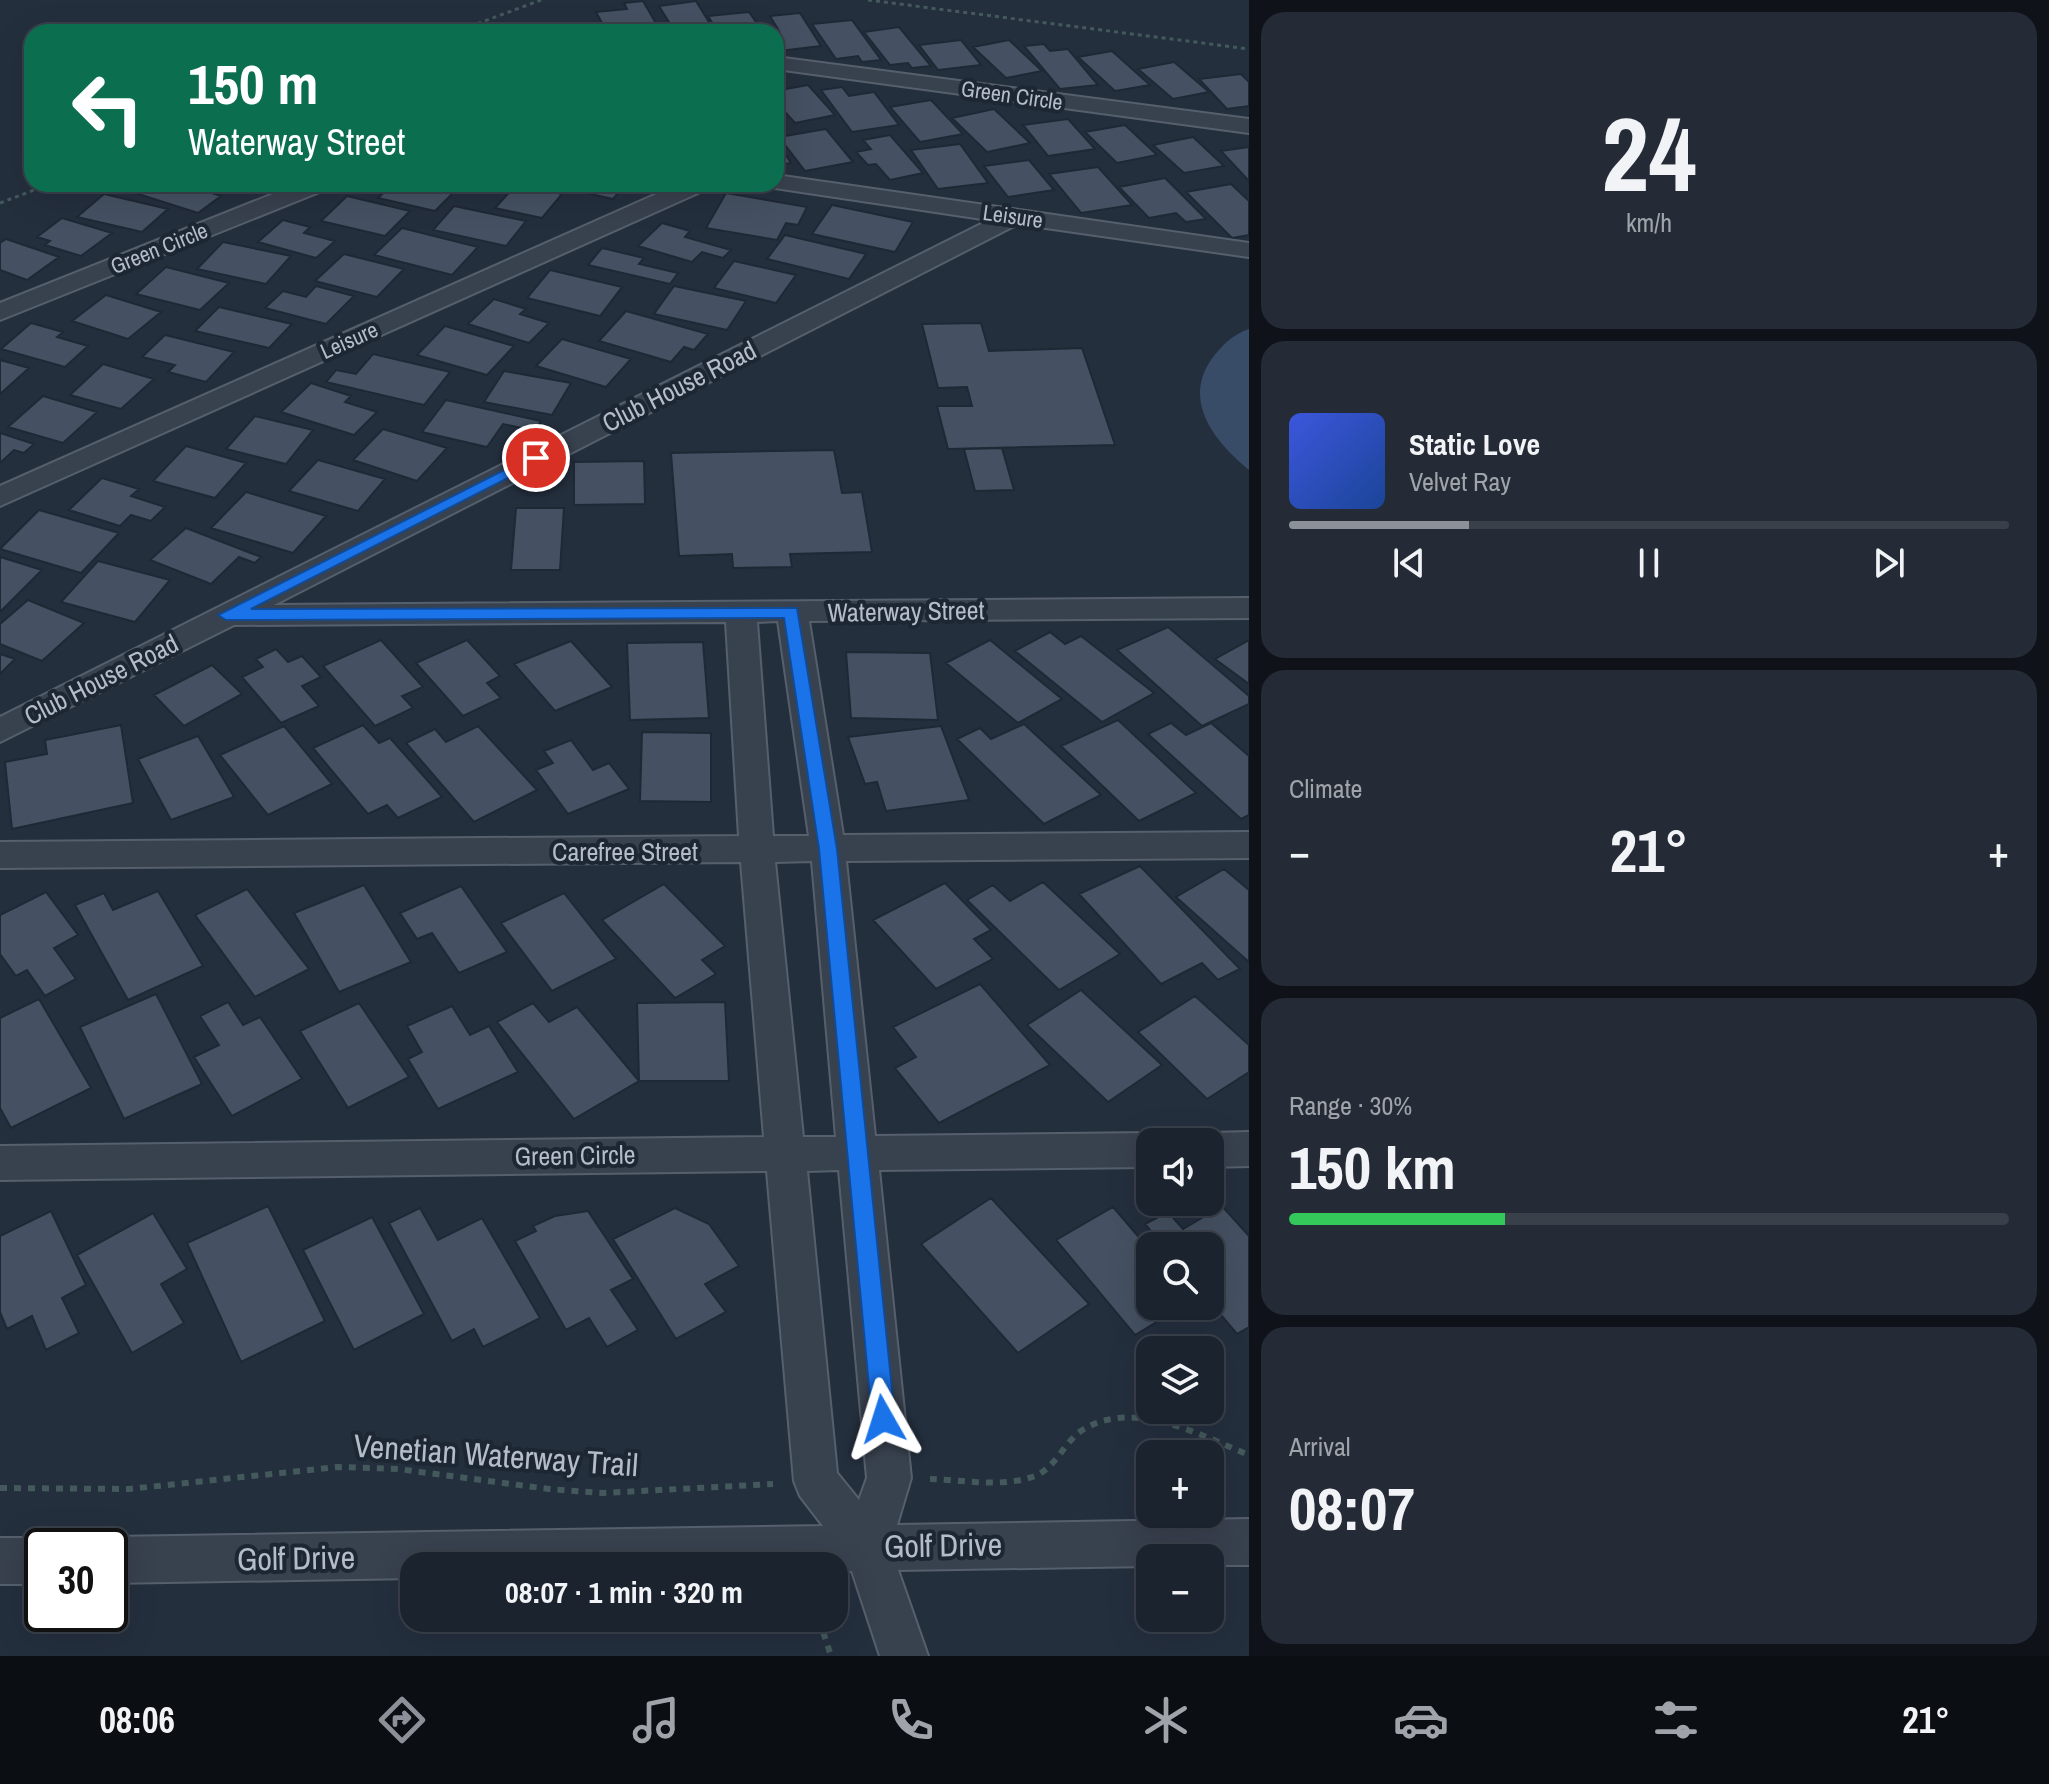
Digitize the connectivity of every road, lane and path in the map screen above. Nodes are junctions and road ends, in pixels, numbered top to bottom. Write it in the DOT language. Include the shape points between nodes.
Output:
graph roads {
  1 [pos="541,0"];
  2 [pos="868,0"];
  3 [pos="476,24"];
  4 [pos="1249,49"];
  5 [pos="784,64"];
  6 [pos="1249,126"];
  7 [pos="784,183"];
  8 [pos="29,192"];
  9 [pos="299,192"];
  10 [pos="681,192"];
  11 [pos="0,203"];
  12 [pos="1015,216"];
  13 [pos="1249,250"];
  14 [pos="0,312"];
  15 [pos="0,497"];
  16 [pos="1249,608"];
  17 [pos="741,612"];
  18 [pos="792,612"];
  19 [pos="226,615"];
  20 [pos="0,731"];
  21 [pos="1249,845"];
  22 [pos="828,849"];
  23 [pos="757,850"];
  24 [pos="0,855"];
  25 [pos="1249,1149"];
  26 [pos="1136,1150"];
  27 [pos="1224,1150"];
  28 [pos="783,1152"];
  29 [pos="857,1153"];
  30 [pos="0,1163"];
  31 [pos="1249,1455"];
  32 [pos="889,1478"];
  33 [pos="816,1481"];
  34 [pos="0,1488"];
  35 [pos="1249,1542"];
  36 [pos="867,1546"];
  37 [pos="128,1560"];
  38 [pos="0,1561"];
  39 [pos="24,1561"];
  40 [pos="823,1632"];
  41 [pos="831,1656"];
  42 [pos="904,1656"];
  1 -- 3 [label="path"];
  2 -- 4 [label="path"];
  5 -- 6 [label="street, Green Circle"];
  7 -- 12 [label="street, Leisure"];
  8 -- 11 [label="path"];
  9 -- 14 [label="street, Green Circle"];
  10 -- 15 [label="street, Leisure"];
  12 -- 13 [label="street, Leisure"];
  12 -- 19 [label="street, Club House Road"];
  16 -- 18 [label="street, Waterway Street"];
  17 -- 18 [label="street, Waterway Street"];
  17 -- 19 [label="street, Waterway Street"];
  17 -- 23 [label="street"];
  18 -- 22 [label="street"];
  19 -- 20 [label="street, Club House Road"];
  21 -- 22 [label="street, Carefree Street"];
  22 -- 23 [label="street, Carefree Street"];
  22 -- 29 [label="street"];
  23 -- 24 [label="street, Carefree Street"];
  23 -- 28 [label="street"];
  25 -- 27 [label="street"];
  26 -- 29 [label="street, Green Circle"];
  28 -- 29 [label="street, Green Circle"];
  28 -- 30 [label="street, Green Circle"];
  28 -- 33 [label="street"];
  29 -- 32 [label="street"];
  31 -- 32 [label="path" via="1167,1423 1115,1419 1077,1434 1038,1475 1020,1480"];
  32 -- 36 [label="street"];
  33 -- 34 [label="path, Venetian Waterway Trail" via="609,1494 419,1471 337,1467 118,1489"];
  33 -- 36 [label="street"];
  35 -- 36 [label="street, Golf Drive"];
  36 -- 37 [label="street, Golf Drive"];
  36 -- 42 [label="street"];
  38 -- 39 [label="street"];
  40 -- 41 [label="path"];
}
